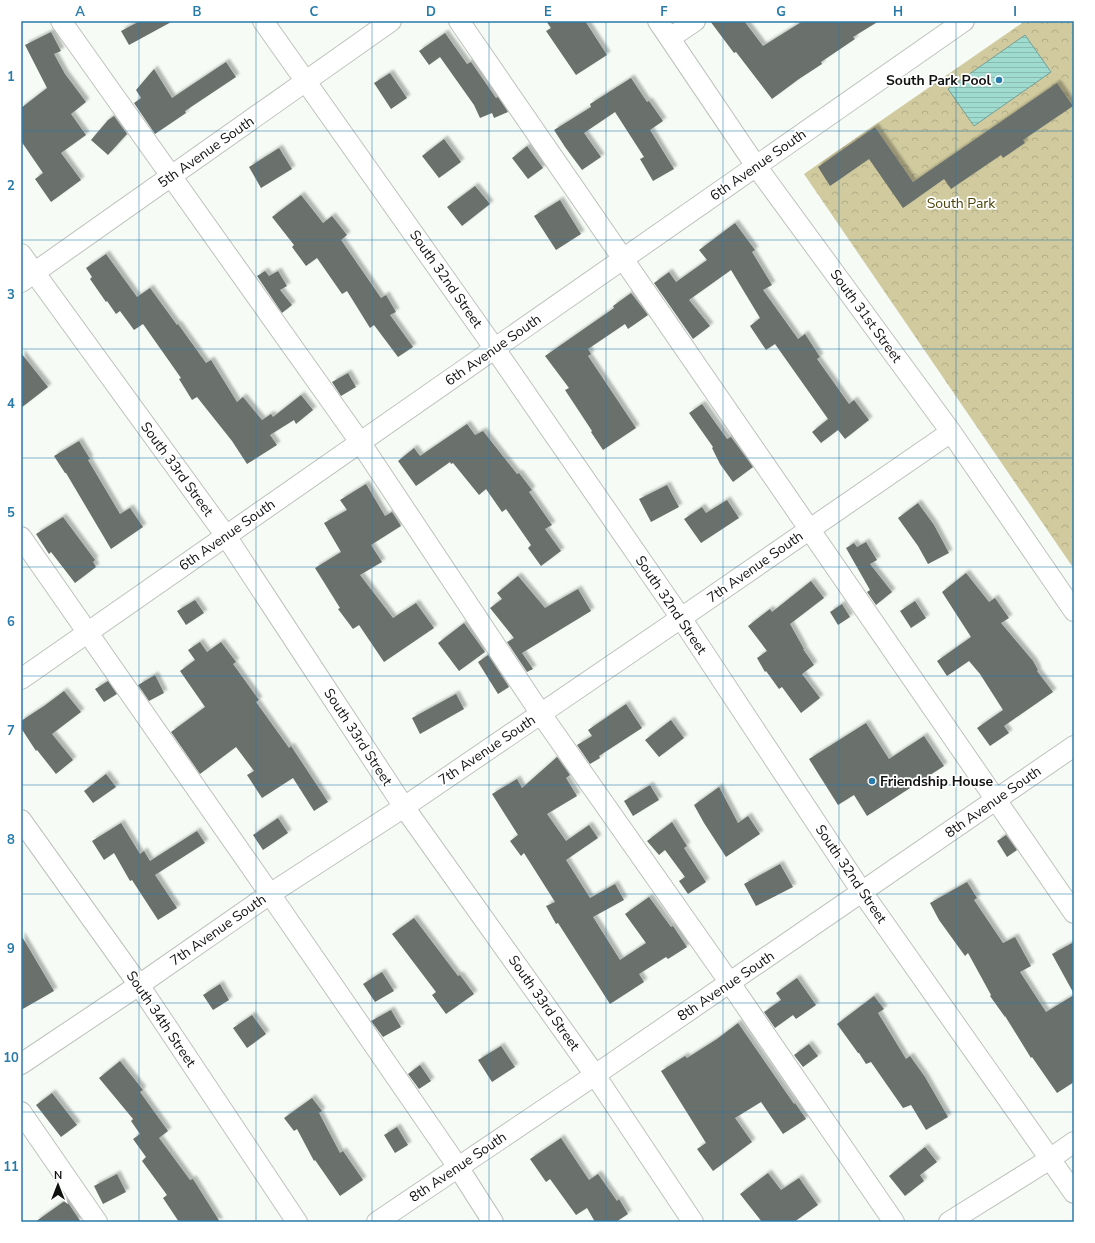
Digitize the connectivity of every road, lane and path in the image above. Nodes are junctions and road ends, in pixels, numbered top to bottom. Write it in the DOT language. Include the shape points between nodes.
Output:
graph roads {
  1 [pos="61,21"];
  2 [pos="263,21"];
  3 [pos="391,21"];
  4 [pos="459,21"];
  5 [pos="658,21"];
  6 [pos="695,21"];
  7 [pos="964,21"];
  8 [pos="670,38"];
  9 [pos="305,81"];
  10 [pos="756,166"];
  11 [pos="171,176"];
  12 [pos="21,254"];
  13 [pos="623,260"];
  14 [pos="28,278"];
  15 [pos="495,349"];
  16 [pos="951,432"];
  17 [pos="360,442"];
  18 [pos="810,529"];
  19 [pos="226,536"];
  20 [pos="21,537"];
  21 [pos="1074,611"];
  22 [pos="681,618"];
  23 [pos="87,633"];
  24 [pos="21,679"];
  25 [pos="540,714"];
  26 [pos="1074,746"];
  27 [pos="996,800"];
  28 [pos="404,807"];
  29 [pos="21,820"];
  30 [pos="862,892"];
  31 [pos="270,894"];
  32 [pos="1074,913"];
  33 [pos="730,983"];
  34 [pos="138,985"];
  35 [pos="21,1064"];
  36 [pos="595,1075"];
  37 [pos="21,1112"];
  38 [pos="1074,1142"];
  39 [pos="1050,1159"];
  40 [pos="458,1167"];
  41 [pos="1074,1193"];
  42 [pos="97,1222"];
  43 [pos="297,1222"];
  44 [pos="377,1222"];
  45 [pos="493,1222"];
  46 [pos="693,1222"];
  47 [pos="894,1222"];
  48 [pos="949,1222"];
  1 -- 11 [label="street"];
  2 -- 9 [label="street, South 32nd Street"];
  3 -- 9 [label="street, 5th Avenue South"];
  4 -- 13 [label="street"];
  5 -- 8 [label="street, South 31st Street"];
  6 -- 8 [label="street"];
  7 -- 10 [label="street, 6th Avenue South"];
  8 -- 10 [label="street, South 31st Street"];
  9 -- 11 [label="street, 5th Avenue South"];
  9 -- 15 [label="street, South 32nd Street"];
  10 -- 13 [label="street, 6th Avenue South"];
  10 -- 16 [label="street, South 31st Street"];
  11 -- 14 [label="street, 5th Avenue South"];
  11 -- 17 [label="street"];
  12 -- 14 [label="street, South 33rd Street"];
  13 -- 15 [label="street, 6th Avenue South"];
  13 -- 18 [label="street"];
  14 -- 19 [label="street, South 33rd Street"];
  15 -- 17 [label="street, 6th Avenue South"];
  15 -- 22 [label="street, South 32nd Street"];
  16 -- 18 [label="street, 7th Avenue South"];
  16 -- 21 [label="street, South 31st Street"];
  17 -- 19 [label="street, 6th Avenue South"];
  17 -- 25 [label="street"];
  18 -- 22 [label="street, 7th Avenue South"];
  18 -- 27 [label="street"];
  19 -- 23 [label="street, 6th Avenue South"];
  19 -- 28 [label="street, South 33rd Street"];
  20 -- 23 [label="street"];
  22 -- 25 [label="street, 7th Avenue South"];
  22 -- 30 [label="street, South 32nd Street"];
  23 -- 24 [label="street, 6th Avenue South"];
  23 -- 31 [label="street"];
  25 -- 28 [label="street, 7th Avenue South"];
  25 -- 33 [label="street"];
  26 -- 27 [label="street, 8th Avenue South"];
  27 -- 30 [label="street, 8th Avenue South"];
  27 -- 32 [label="street"];
  28 -- 31 [label="street, 7th Avenue South"];
  28 -- 36 [label="street, South 33rd Street"];
  29 -- 34 [label="street, South 34th Street"];
  30 -- 33 [label="street, 8th Avenue South"];
  30 -- 39 [label="street, South 32nd Street"];
  31 -- 34 [label="street, 7th Avenue South"];
  31 -- 40 [label="street"];
  33 -- 36 [label="street, 8th Avenue South"];
  33 -- 47 [label="street"];
  34 -- 35 [label="street, 7th Avenue South"];
  34 -- 43 [label="street, South 34th Street"];
  36 -- 40 [label="street, 8th Avenue South"];
  36 -- 46 [label="street, South 33rd Street"];
  37 -- 42 [label="street"];
  38 -- 39 [label="street"];
  39 -- 41 [label="street, South 32nd Street"];
  39 -- 48 [label="street"];
  40 -- 44 [label="street, 8th Avenue South"];
  40 -- 45 [label="street"];
}
